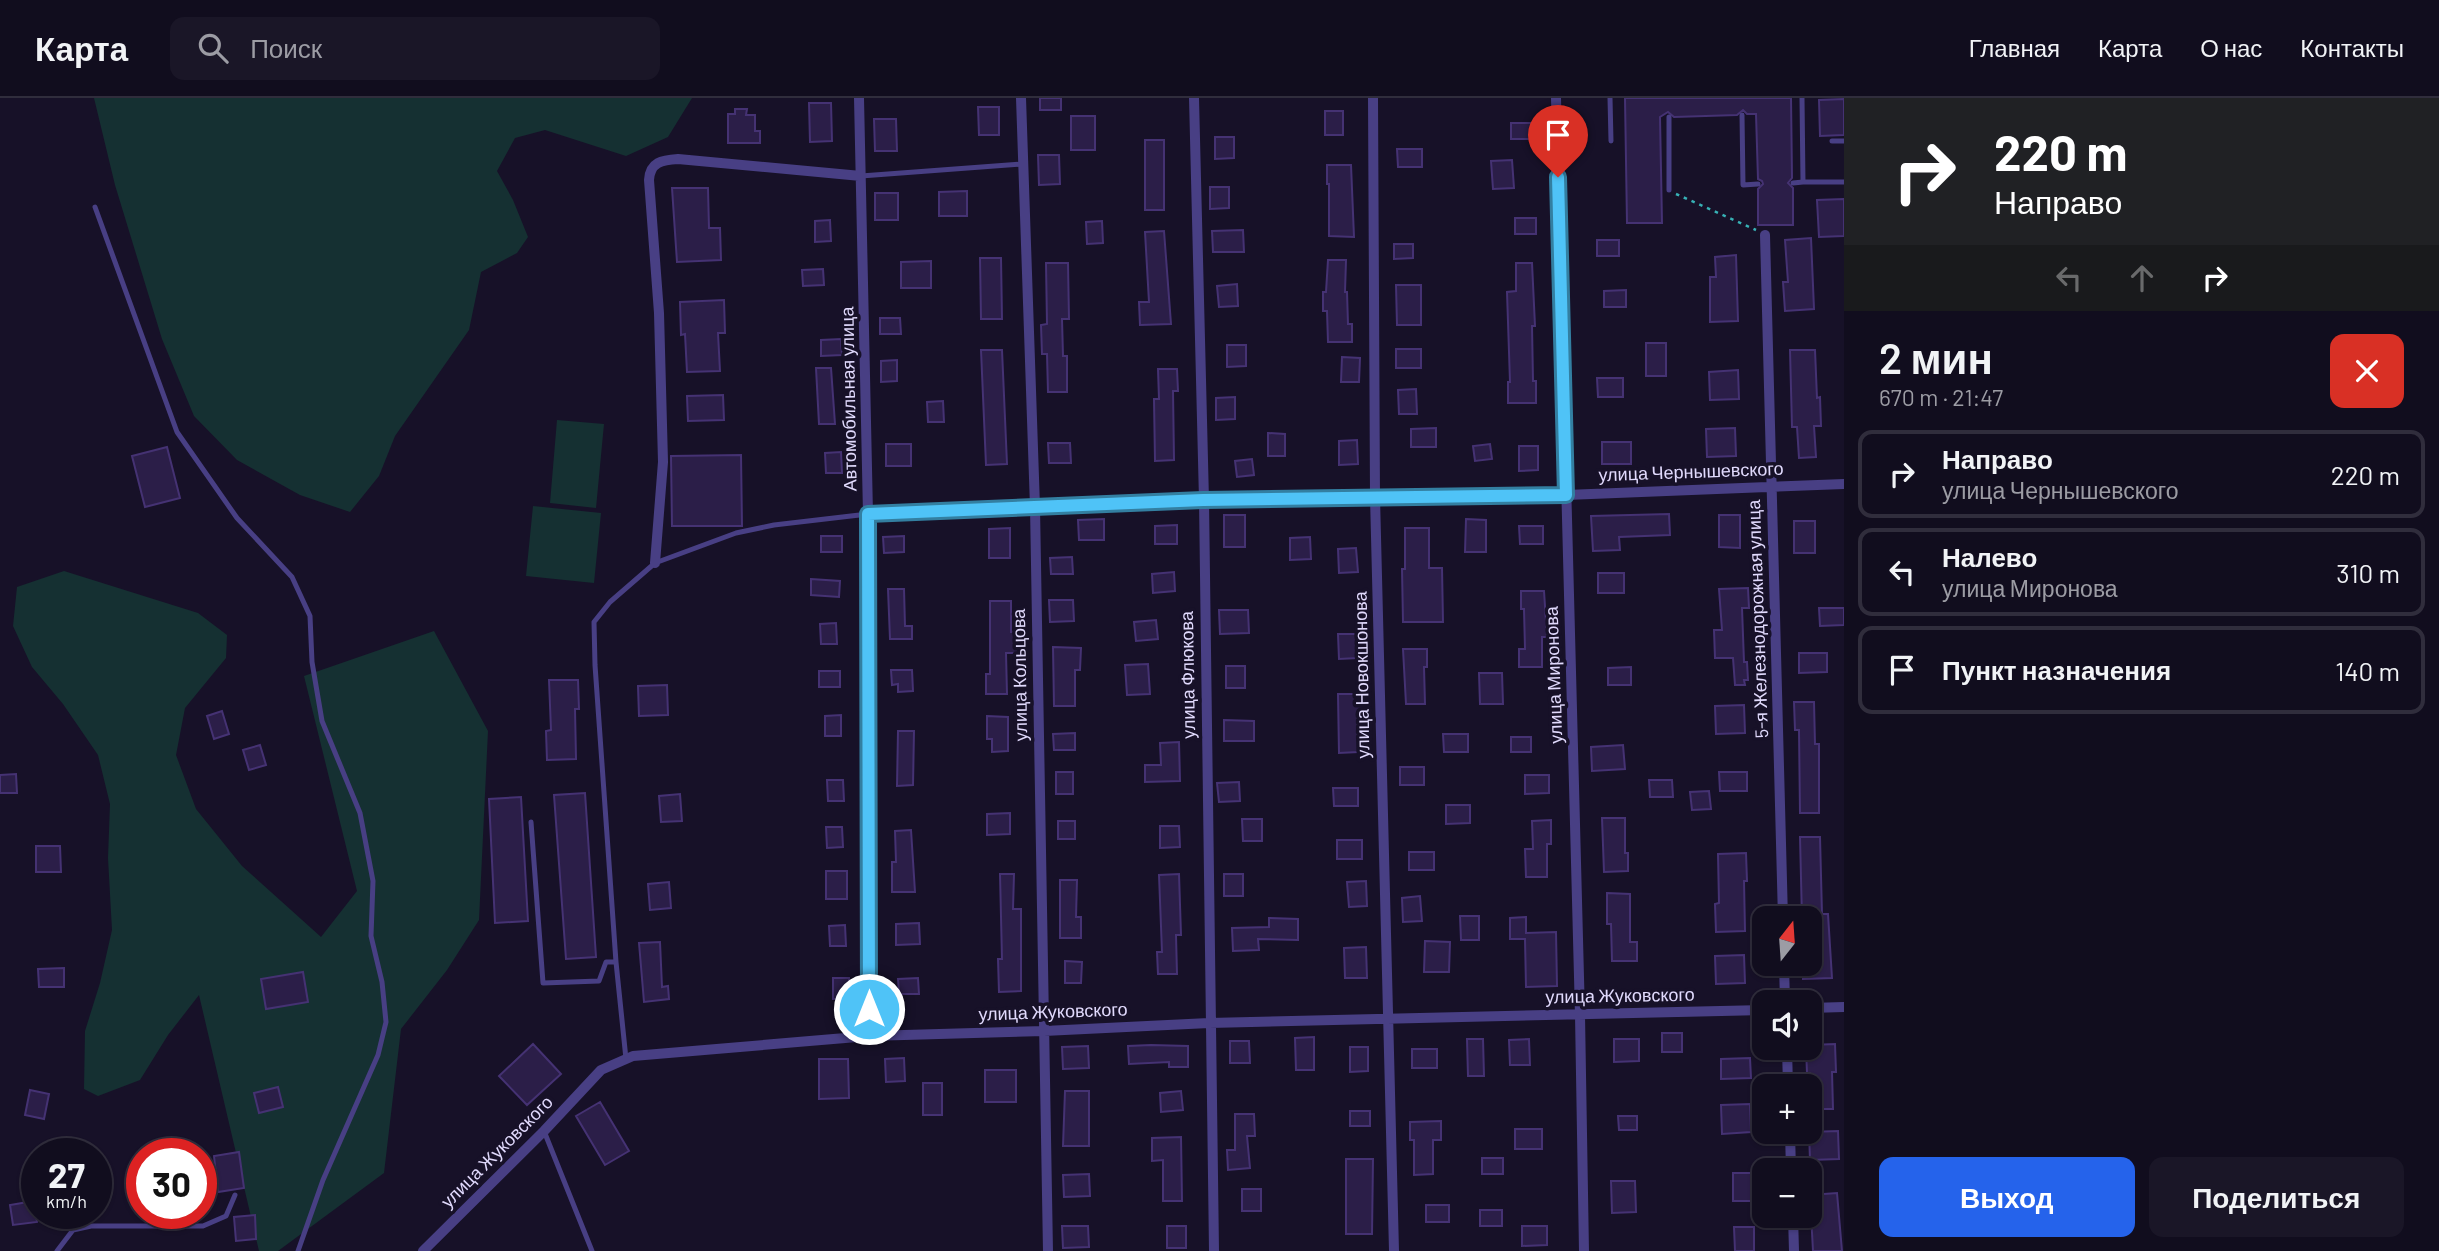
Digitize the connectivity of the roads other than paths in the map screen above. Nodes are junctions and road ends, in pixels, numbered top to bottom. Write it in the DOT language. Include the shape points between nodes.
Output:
graph roads {
  1 [pos="859,98"];
  2 [pos="1021,98"];
  3 [pos="1194,98"];
  4 [pos="1373,98"];
  5 [pos="1556,98"];
  6 [pos="1610,98"];
  7 [pos="1802,98"];
  8 [pos="1742,114"];
  9 [pos="1669,117"];
  10 [pos="1611,141"];
  11 [pos="1832,141"];
  12 [pos="1844,141"];
  13 [pos="1023,163"];
  14 [pos="861,176"];
  15 [pos="1803,182"];
  16 [pos="1844,182"];
  17 [pos="1793,183"];
  18 [pos="1758,184"];
  19 [pos="1669,190"];
  20 [pos="96,207"];
  21 [pos="1765,234"];
  22 [pos="1844,484"];
  23 [pos="1772,486"];
  24 [pos="1566,495"];
  25 [pos="1375,497"];
  26 [pos="1203,500"];
  27 [pos="1035,507"];
  28 [pos="868,514"];
  29 [pos="655,563"];
  30 [pos="531,822"];
  31 [pos="1783,906"];
  32 [pos="616,962"];
  33 [pos="1844,1007"];
  34 [pos="1822,1008"];
  35 [pos="1752,1010"];
  36 [pos="1580,1015"];
  37 [pos="1387,1018"];
  38 [pos="1209,1023"];
  39 [pos="1044,1031"];
  40 [pos="869,1036"];
  41 [pos="626,1059"];
  42 [pos="544,1131"];
  43 [pos="236,1195"];
  44 [pos="1793,1228"];
  45 [pos="57,1251"];
  46 [pos="298,1251"];
  47 [pos="423,1251"];
  48 [pos="592,1251"];
  49 [pos="1048,1251"];
  50 [pos="1214,1251"];
  51 [pos="1394,1251"];
  52 [pos="1584,1251"];
  53 [pos="1794,1251"];
  1 -- 14 [label="street, Автомобильная улица"];
  2 -- 13 [label="street, улица Кольцова"];
  3 -- 26 [label="street, улица Флюкова"];
  4 -- 25 [label="street, улица Новокшонова"];
  5 -- 24 [label="street, улица Миронова"];
  6 -- 10 [label="lane"];
  7 -- 15 [label="lane"];
  8 -- 18 [label="lane" via="1743,185"];
  9 -- 19 [label="lane"];
  11 -- 12 [label="lane"];
  13 -- 14 [label="lane"];
  13 -- 27 [label="street, улица Кольцова"];
  14 -- 28 [label="street, Автомобильная улица"];
  14 -- 29 [label="street" via="678,159 655,163 651,169 663,462"];
  15 -- 16 [label="lane"];
  15 -- 17 [label="lane"];
  20 -- 46 [label="lane" via="177,432 237,518 292,577 310,616 322,721 360,813 373,881 371,936 386,1022 362,1097 323,1181"];
  21 -- 23 [label="street, 5-я Железнодорожная улица"];
  22 -- 23 [label="street, улица Чернышевского"];
  23 -- 24 [label="street, улица Чернышевского"];
  23 -- 31 [label="street, 5-я Железнодорожная улица"];
  24 -- 25 [label="street, улица Чернышевского"];
  24 -- 36 [label="street, улица Миронова"];
  25 -- 26 [label="street, улица Чернышевского"];
  25 -- 37 [label="street, улица Новокшонова"];
  26 -- 27 [label="street, улица Чернышевского"];
  26 -- 38 [label="street, улица Флюкова"];
  27 -- 28 [label="street, улица Чернышевского"];
  27 -- 39 [label="street, улица Кольцова"];
  28 -- 29 [label="lane" via="736,533"];
  28 -- 40 [label="street, Автомобильная улица"];
  29 -- 32 [label="lane" via="594,622"];
  30 -- 32 [label="lane" via="542,983 599,981 606,962"];
  32 -- 41 [label="lane"];
  33 -- 34 [label="street"];
  35 -- 36 [label="street, улица Жуковского"];
  36 -- 37 [label="street, улица Жуковского"];
  36 -- 52 [label="street, улица Миронова"];
  37 -- 38 [label="street, улица Жуковского"];
  37 -- 51 [label="street, улица Новокшонова"];
  38 -- 39 [label="street, улица Жуковского"];
  38 -- 50 [label="street, улица Флюкова"];
  39 -- 40 [label="street, улица Жуковского"];
  39 -- 49 [label="street, улица Кольцова"];
  40 -- 41 [label="street, улица Жуковского"];
  41 -- 42 [label="street, улица Жуковского" via="601,1070"];
  42 -- 47 [label="street, улица Жуковского"];
  42 -- 48 [label="lane"];
  43 -- 45 [label="lane" via="226,1216 203,1226 91,1226 73,1230"];
  44 -- 53 [label="street"];
}
